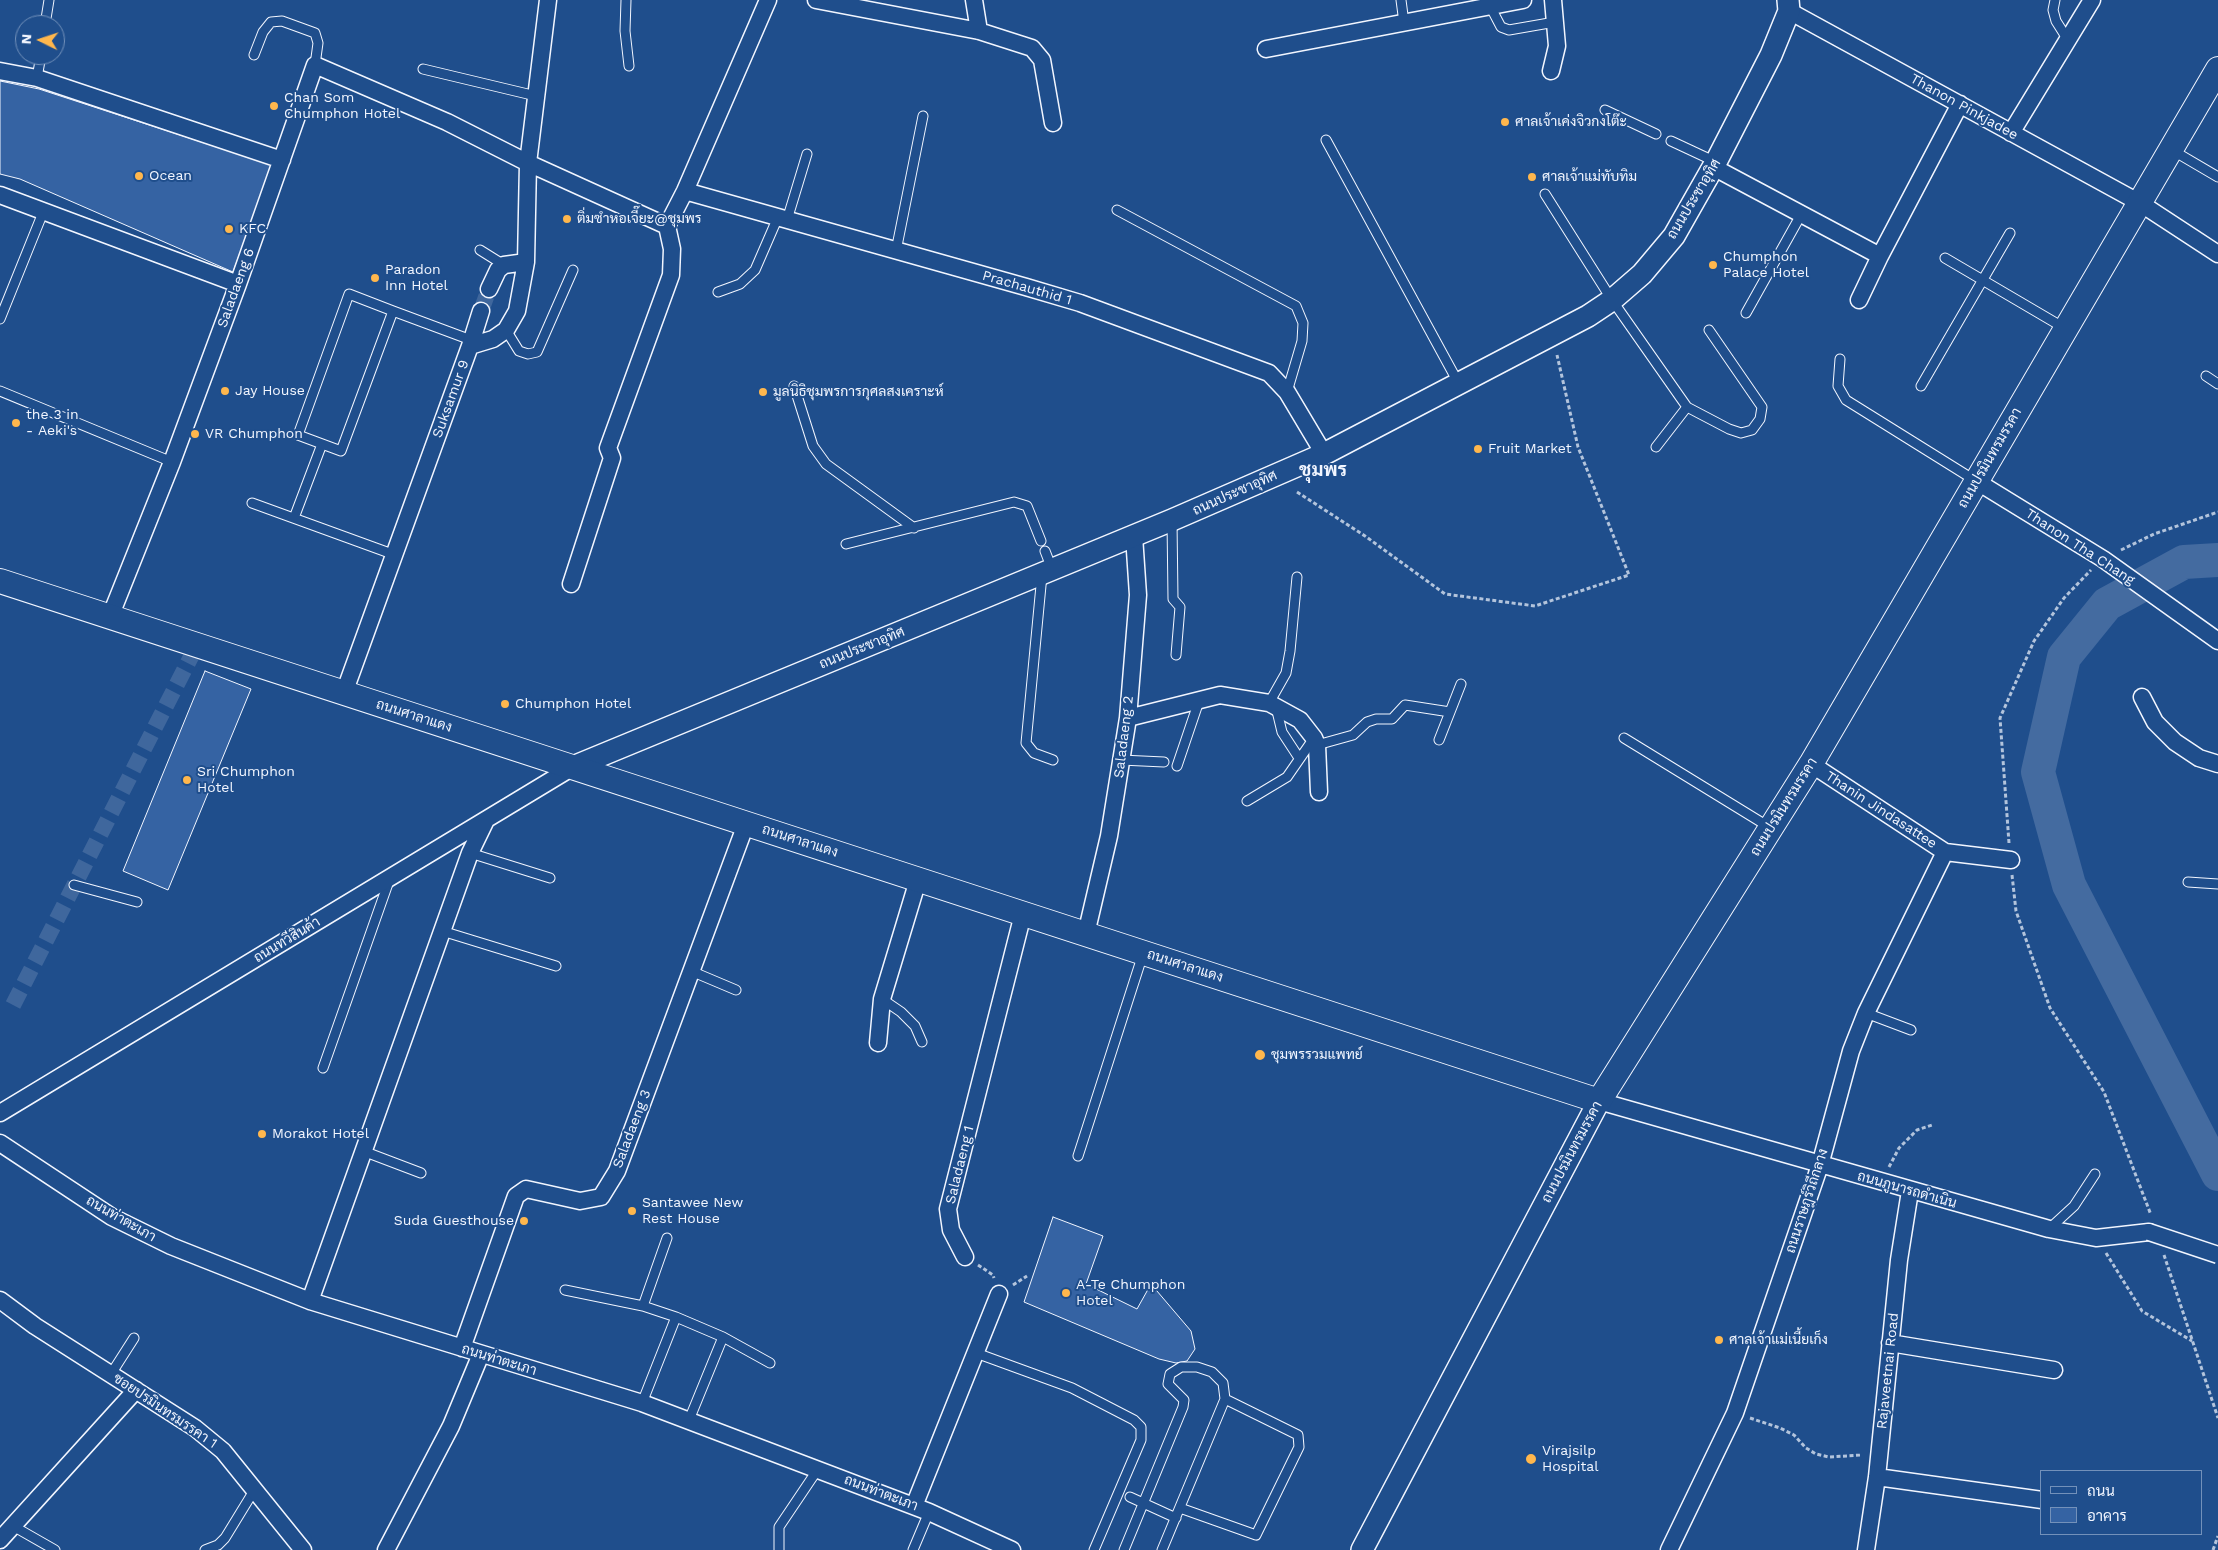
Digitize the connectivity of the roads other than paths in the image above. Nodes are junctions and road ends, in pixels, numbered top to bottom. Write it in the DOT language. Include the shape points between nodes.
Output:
graph roads {
  1 [pos="49,0"];
  2 [pos="548,0"];
  3 [pos="626,0"];
  4 [pos="768,0"];
  5 [pos="816,0"];
  6 [pos="974,0"];
  7 [pos="1401,0"];
  8 [pos="1523,0"];
  9 [pos="1553,0"];
  10 [pos="2054,0"];
  11 [pos="2092,0"];
  12 [pos="1490,6"];
  13 [pos="1789,6"];
  14 [pos="47,15"];
  15 [pos="1555,22"];
  16 [pos="1404,23"];
  17 [pos="979,31"];
  18 [pos="2068,40"];
  19 [pos="1266,50"];
  20 [pos="254,55"];
  21 [pos="39,65"];
  22 [pos="315,65"];
  23 [pos="629,66"];
  24 [pos="423,69"];
  25 [pos="2218,69"];
  26 [pos="0,71"];
  27 [pos="1551,71"];
  28 [pos="37,78"];
  29 [pos="536,96"];
  30 [pos="1960,104"];
  31 [pos="1605,110"];
  32 [pos="923,116"];
  33 [pos="1053,122"];
  34 [pos="2012,133"];
  35 [pos="1656,134"];
  36 [pos="1326,140"];
  37 [pos="1671,141"];
  38 [pos="2172,150"];
  39 [pos="807,154"];
  40 [pos="282,160"];
  41 [pos="528,164"];
  42 [pos="1715,165"];
  43 [pos="2218,177"];
  44 [pos="685,190"];
  45 [pos="1545,194"];
  46 [pos="0,195"];
  47 [pos="2140,203"];
  48 [pos="44,210"];
  49 [pos="1117,210"];
  50 [pos="1802,214"];
  51 [pos="782,218"];
  52 [pos="667,226"];
  53 [pos="2010,233"];
  54 [pos="480,250"];
  55 [pos="896,251"];
  56 [pos="2218,254"];
  57 [pos="1880,256"];
  58 [pos="1945,258"];
  59 [pos="526,262"];
  60 [pos="504,265"];
  61 [pos="573,270"];
  62 [pos="1982,280"];
  63 [pos="238,284"];
  64 [pos="489,289"];
  65 [pos="718,292"];
  66 [pos="1612,300"];
  67 [pos="1858,300"];
  68 [pos="393,311"];
  69 [pos="482,311"];
  70 [pos="1746,313"];
  71 [pos="0,319"];
  72 [pos="2066,329"];
  73 [pos="506,330"];
  74 [pos="1709,330"];
  75 [pos="470,343"];
  76 [pos="1840,359"];
  77 [pos="2206,376"];
  78 [pos="1460,384"];
  79 [pos="2218,384"];
  80 [pos="794,386"];
  81 [pos="1921,386"];
  82 [pos="0,390"];
  83 [pos="1287,392"];
  84 [pos="1687,407"];
  85 [pos="322,444"];
  86 [pos="1656,447"];
  87 [pos="1324,454"];
  88 [pos="172,462"];
  89 [pos="1976,481"];
  90 [pos="252,503"];
  91 [pos="294,518"];
  92 [pos="1172,520"];
  93 [pos="914,528"];
  94 [pos="1134,536"];
  95 [pos="1041,540"];
  96 [pos="846,544"];
  97 [pos="395,555"];
  98 [pos="1046,565"];
  99 [pos="1297,577"];
  100 [pos="0,581"];
  101 [pos="570,584"];
  102 [pos="110,617"];
  103 [pos="2218,641"];
  104 [pos="1176,655"];
  105 [pos="1462,684"];
  106 [pos="344,693"];
  107 [pos="2142,697"];
  108 [pos="1200,698"];
  109 [pos="1273,705"];
  110 [pos="1450,712"];
  111 [pos="1128,718"];
  112 [pos="1624,738"];
  113 [pos="1440,740"];
  114 [pos="1315,742"];
  115 [pos="1299,758"];
  116 [pos="1054,760"];
  117 [pos="1121,760"];
  118 [pos="1164,762"];
  119 [pos="1811,764"];
  120 [pos="2218,764"];
  121 [pos="1177,766"];
  122 [pos="573,768"];
  123 [pos="1319,792"];
  124 [pos="1247,801"];
  125 [pos="486,820"];
  126 [pos="746,824"];
  127 [pos="1771,828"];
  128 [pos="1945,852"];
  129 [pos="470,853"];
  130 [pos="2011,860"];
  131 [pos="390,878"];
  132 [pos="550,878"];
  133 [pos="918,880"];
  134 [pos="2188,882"];
  135 [pos="2218,884"];
  136 [pos="74,885"];
  137 [pos="137,902"];
  138 [pos="1023,914"];
  139 [pos="442,932"];
  140 [pos="1086,934"];
  141 [pos="1143,953"];
  142 [pos="556,966"];
  143 [pos="691,971"];
  144 [pos="736,990"];
  145 [pos="882,999"];
  146 [pos="1866,1013"];
  147 [pos="1911,1030"];
  148 [pos="922,1042"];
  149 [pos="878,1043"];
  150 [pos="323,1068"];
  151 [pos="1599,1101"];
  152 [pos="0,1113"];
  153 [pos="0,1144"];
  154 [pos="363,1151"];
  155 [pos="1078,1156"];
  156 [pos="1820,1165"];
  157 [pos="422,1173"];
  158 [pos="2095,1174"];
  159 [pos="1910,1191"];
  160 [pos="2048,1229"];
  161 [pos="667,1238"];
  162 [pos="2218,1255"];
  163 [pos="964,1257"];
  164 [pos="565,1290"];
  165 [pos="999,1294"];
  166 [pos="0,1300"];
  167 [pos="310,1301"];
  168 [pos="643,1306"];
  169 [pos="676,1317"];
  170 [pos="723,1337"];
  171 [pos="134,1338"];
  172 [pos="1890,1343"];
  173 [pos="462,1348"];
  174 [pos="976,1353"];
  175 [pos="481,1354"];
  176 [pos="770,1363"];
  177 [pos="2054,1370"];
  178 [pos="110,1374"];
  179 [pos="136,1390"];
  180 [pos="1225,1399"];
  181 [pos="642,1403"];
  182 [pos="689,1420"];
  183 [pos="818,1469"];
  184 [pos="1877,1477"];
  185 [pos="255,1489"];
  186 [pos="1130,1497"];
  187 [pos="2040,1500"];
  188 [pos="1144,1503"];
  189 [pos="1180,1508"];
  190 [pos="921,1509"];
  191 [pos="1176,1518"];
  192 [pos="13,1526"];
  193 [pos="0,1540"];
  194 [pos="55,1550"];
  195 [pos="205,1550"];
  196 [pos="303,1550"];
  197 [pos="386,1550"];
  198 [pos="780,1550"];
  199 [pos="913,1550"];
  200 [pos="1012,1550"];
  201 [pos="1094,1550"];
  202 [pos="1124,1550"];
  203 [pos="1162,1550"];
  204 [pos="1362,1550"];
  205 [pos="1669,1550"];
  206 [pos="1866,1550"];
  1 -- 14 [label="lane"];
  2 -- 29 [label="street"];
  3 -- 23 [label="lane"];
  4 -- 44 [label="street"];
  5 -- 17 [label="street"];
  6 -- 17 [label="street"];
  7 -- 16 [label="lane"];
  8 -- 12 [label="street"];
  9 -- 15 [label="street"];
  10 -- 18 [label="lane" via="2054,16"];
  11 -- 18 [label="street"];
  12 -- 15 [label="lane" via="1501,27 1509,30"];
  12 -- 16 [label="street"];
  13 -- 30 [label="street, Thanon Pinkjadee"];
  13 -- 42 [label="street, ถนนประชาอุทิศ" via="1771,55"];
  15 -- 27 [label="street" via="1557,46"];
  16 -- 19 [label="street"];
  17 -- 33 [label="street" via="1032,48 1042,60"];
  18 -- 34 [label="street"];
  20 -- 22 [label="lane, Saladaeng 6" via="263,32 271,22 282,21 315,33 318,43"];
  21 -- 28 [label="lane"];
  22 -- 40 [label="street, Saladaeng 6"];
  22 -- 41 [label="street" via="447,122"];
  24 -- 29 [label="lane"];
  25 -- 38 [label="main road, ถนนปรมินทรมรรคา"];
  26 -- 28 [label="street"];
  28 -- 40 [label="street"];
  29 -- 41 [label="street"];
  30 -- 34 [label="street, Thanon Pinkjadee"];
  30 -- 57 [label="street"];
  31 -- 35 [label="lane"];
  32 -- 55 [label="lane"];
  34 -- 47 [label="street, Thanon Pinkjadee"];
  36 -- 78 [label="lane"];
  37 -- 42 [label="lane"];
  38 -- 43 [label="lane"];
  38 -- 47 [label="main road, ถนนปรมินทรมรรคา"];
  39 -- 51 [label="lane"];
  40 -- 63 [label="street, Saladaeng 6"];
  41 -- 52 [label="street"];
  41 -- 59 [label="street"];
  42 -- 50 [label="street"];
  42 -- 66 [label="street, ถนนประชาอุทิศ" via="1674,236 1642,274"];
  44 -- 51 [label="street, Prachauthid 1"];
  44 -- 52 [label="street"];
  45 -- 66 [label="lane"];
  46 -- 48 [label="street"];
  47 -- 56 [label="street, Thanon Pinkjadee"];
  47 -- 72 [label="main road, ถนนปรมินทรมรรคา"];
  48 -- 63 [label="street"];
  48 -- 71 [label="lane"];
  49 -- 83 [label="lane" via="1296,306 1303,323 1302,341"];
  50 -- 57 [label="street"];
  50 -- 70 [label="lane"];
  51 -- 55 [label="street, Prachauthid 1"];
  51 -- 65 [label="lane" via="755,270 740,284"];
  52 -- 101 [label="street" via="672,249 671,275 608,448 612,458"];
  53 -- 62 [label="lane"];
  54 -- 60 [label="lane"];
  55 -- 83 [label="street, Prachauthid 1" via="1080,303 1269,373"];
  57 -- 67 [label="street"];
  58 -- 62 [label="lane"];
  59 -- 60 [label="street"];
  59 -- 73 [label="street" via="517,311"];
  60 -- 64 [label="street"];
  61 -- 73 [label="lane" via="538,352 528,354 520,351"];
  62 -- 72 [label="lane"];
  62 -- 81 [label="lane"];
  63 -- 88 [label="street, Saladaeng 6"];
  66 -- 78 [label="street, ถนนประชาอุทิศ" via="1553,336"];
  66 -- 84 [label="lane"];
  68 -- 75 [label="lane"];
  68 -- 85 [label="lane" via="342,451"];
  68 -- 85 [label="lane" via="349,294 298,435"];
  69 -- 75 [label="street"];
  72 -- 89 [label="main road, ถนนปรมินทรมรรคา"];
  73 -- 75 [label="street, Suksamur 9" via="493,339"];
  74 -- 84 [label="lane" via="1762,407 1760,419 1752,430 1741,433"];
  75 -- 97 [label="street, Suksamur 9"];
  76 -- 89 [label="lane" via="1838,386 1846,400"];
  77 -- 79 [label="lane"];
  78 -- 87 [label="street, ถนนประชาอุทิศ"];
  80 -- 93 [label="lane" via="814,446 826,464"];
  82 -- 88 [label="lane"];
  83 -- 87 [label="street, Prachauthid 1"];
  84 -- 86 [label="lane"];
  85 -- 91 [label="lane"];
  87 -- 92 [label="street, ถนนประชาอุทิศ"];
  88 -- 102 [label="street, Saladaeng 6"];
  89 -- 103 [label="street, Thanon Tha Chang" via="2107,562"];
  89 -- 119 [label="main road, ถนนปรมินทรมรรคา"];
  90 -- 91 [label="lane"];
  91 -- 97 [label="lane"];
  92 -- 94 [label="street, ถนนประชาอุทิศ"];
  92 -- 104 [label="lane" via="1173,599 1180,607"];
  93 -- 95 [label="lane" via="1014,502 1027,506"];
  93 -- 96 [label="lane"];
  94 -- 98 [label="street, ถนนประชาอุทิศ"];
  94 -- 111 [label="street, Saladaeng 2" via="1138,595"];
  97 -- 106 [label="street, Suksamur 9"];
  98 -- 116 [label="lane" via="1026,743 1034,753"];
  98 -- 122 [label="street, ถนนประชาอุทิศ"];
  99 -- 109 [label="lane" via="1286,673"];
  100 -- 102 [label="main road, ถนนศาลาแดง"];
  102 -- 106 [label="main road, ถนนศาลาแดง"];
  105 -- 110 [label="lane"];
  106 -- 122 [label="main road, ถนนศาลาแดง"];
  107 -- 120 [label="street" via="2155,722 2175,742 2200,758"];
  108 -- 109 [label="street" via="1237,696"];
  108 -- 111 [label="street"];
  108 -- 121 [label="lane"];
  109 -- 114 [label="street" via="1300,720"];
  109 -- 115 [label="lane" via="1282,732"];
  110 -- 113 [label="lane"];
  110 -- 114 [label="lane" via="1406,705 1392,719 1376,719 1352,735"];
  111 -- 117 [label="street, Saladaeng 2"];
  112 -- 127 [label="lane"];
  114 -- 115 [label="lane"];
  114 -- 123 [label="street"];
  115 -- 124 [label="lane" via="1287,777"];
  117 -- 118 [label="lane"];
  117 -- 140 [label="street, Saladaeng 2" via="1110,836"];
  119 -- 127 [label="main road, ถนนปรมินทรมรรคา"];
  119 -- 128 [label="street, Thanin Jindasattee"];
  122 -- 125 [label="street, ถนนทวีสินค้า"];
  122 -- 126 [label="main road, ถนนศาลาแดง"];
  125 -- 129 [label="street"];
  125 -- 131 [label="street, ถนนทวีสินค้า"];
  126 -- 133 [label="main road, ถนนศาลาแดง"];
  126 -- 143 [label="street, Saladaeng 3"];
  127 -- 151 [label="main road, ถนนปรมินทรมรรคา"];
  128 -- 130 [label="street, Thanin Jindasattee"];
  128 -- 146 [label="street, ถนนราษฎร์วิถีกลาง"];
  129 -- 132 [label="lane"];
  129 -- 139 [label="street"];
  131 -- 150 [label="lane"];
  131 -- 152 [label="street, ถนนทวีสินค้า"];
  133 -- 138 [label="main road, ถนนศาลาแดง"];
  133 -- 145 [label="street"];
  134 -- 135 [label="lane"];
  136 -- 137 [label="lane"];
  138 -- 140 [label="main road, ถนนศาลาแดง"];
  138 -- 163 [label="street, Saladaeng 1" via="948,1210 951,1230"];
  139 -- 142 [label="lane"];
  139 -- 154 [label="street"];
  140 -- 141 [label="main road, ถนนศาลาแดง"];
  141 -- 151 [label="main road, ถนนศาลาแดง"];
  141 -- 155 [label="lane"];
  143 -- 144 [label="lane"];
  143 -- 173 [label="street, Saladaeng 3" via="617,1171 601,1197 580,1201 526,1189 516,1196"];
  145 -- 148 [label="lane" via="915,1026"];
  145 -- 149 [label="street"];
  146 -- 147 [label="lane"];
  146 -- 156 [label="street, ถนนราษฎร์วิถีกลาง" via="1851,1051"];
  151 -- 156 [label="street, ถนนภูนารถดำเนิน"];
  151 -- 204 [label="street, ถนนปรมินทรมรรคา"];
  153 -- 167 [label="street, ถนนท่าตะเภา" via="141,1232"];
  154 -- 157 [label="lane"];
  154 -- 167 [label="street"];
  156 -- 159 [label="street, ถนนภูนารถดำเนิน"];
  156 -- 205 [label="street, ถนนราษฎร์วิถีกลาง" via="1735,1413"];
  158 -- 160 [label="lane" via="2074,1206"];
  159 -- 160 [label="street, ถนนภูนารถดำเนิน"];
  159 -- 172 [label="street, Rajaveetnai Road"];
  160 -- 162 [label="street, ถนนภูนารถดำเนิน, bridge" via="2096,1238 2150,1225"];
  161 -- 168 [label="lane"];
  164 -- 168 [label="lane"];
  165 -- 174 [label="street"];
  166 -- 178 [label="street, ซอยปรมินทรมรรคา 1" via="34,1326"];
  167 -- 173 [label="street, ถนนท่าตะเภา"];
  168 -- 169 [label="lane"];
  169 -- 170 [label="lane"];
  169 -- 181 [label="lane"];
  170 -- 176 [label="lane"];
  170 -- 182 [label="lane"];
  171 -- 178 [label="lane"];
  172 -- 177 [label="street"];
  172 -- 184 [label="street, Rajaveetnai Road"];
  173 -- 175 [label="street, ถนนท่าตะเภา"];
  174 -- 190 [label="street"];
  174 -- 201 [label="lane" via="1072,1388 1134,1420 1141,1427 1141,1440"];
  175 -- 181 [label="street, ถนนท่าตะเภา"];
  175 -- 197 [label="street" via="451,1426"];
  178 -- 179 [label="street, ซอยปรมินทรมรรคา 1"];
  179 -- 185 [label="street, ซอยปรมินทรมรรคา 1" via="195,1428 222,1450"];
  179 -- 192 [label="street"];
  180 -- 188 [label="lane" via="1223,1383 1212,1372 1197,1367 1181,1367 1170,1374 1168,1384 1184,1400 1183,1407"];
  180 -- 189 [label="lane"];
  180 -- 189 [label="lane" via="1298,1435 1299,1447 1256,1535"];
  181 -- 182 [label="street, ถนนท่าตะเภา"];
  182 -- 183 [label="street, ถนนท่าตะเภา"];
  183 -- 190 [label="street, ถนนท่าตะเภา"];
  183 -- 198 [label="lane" via="780,1527"];
  184 -- 187 [label="street"];
  184 -- 206 [label="street, Rajaveetnai Road"];
  185 -- 195 [label="lane" via="225,1538"];
  185 -- 196 [label="street, ซอยปรมินทรมรรคา 1"];
  186 -- 188 [label="lane"];
  188 -- 191 [label="lane"];
  188 -- 202 [label="lane"];
  189 -- 191 [label="lane"];
  190 -- 199 [label="lane"];
  190 -- 200 [label="street, ถนนท่าตะเภา"];
  191 -- 203 [label="lane"];
  192 -- 193 [label="street"];
  192 -- 194 [label="lane"];
}
